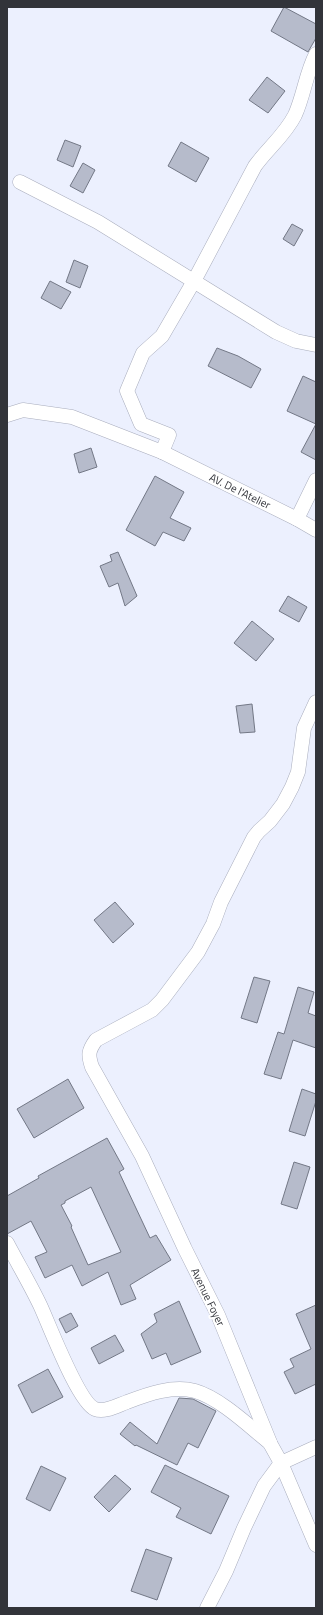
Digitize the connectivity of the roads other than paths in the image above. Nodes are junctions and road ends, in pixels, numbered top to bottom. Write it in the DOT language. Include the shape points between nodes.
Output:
graph roads {
  1 [pos="316,54"];
  2 [pos="20,182"];
  3 [pos="194,281"];
  4 [pos="316,346"];
  5 [pos="7,415"];
  6 [pos="162,452"];
  7 [pos="316,480"];
  8 [pos="297,519"];
  9 [pos="316,530"];
  10 [pos="316,702"];
  11 [pos="7,1243"];
  12 [pos="271,1444"];
  13 [pos="316,1447"];
  14 [pos="281,1463"];
  15 [pos="316,1545"];
  16 [pos="207,1608"];
  1 -- 3 [label="street" via="294,117 284,133 255,166"];
  2 -- 3 [label="street" via="98,222"];
  3 -- 4 [label="street" via="276,332"];
  3 -- 6 [label="street" via="162,336 143,353 127,391 141,424 169,435"];
  5 -- 6 [label="street, AV. De l'Atelier" via="23,410 72,417"];
  6 -- 8 [label="street, AV. De l'Atelier"];
  7 -- 8 [label="street"];
  8 -- 9 [label="street, AV. De l'Atelier"];
  10 -- 12 [label="street, Avenue Foyer" via="304,728 298,772 292,788 270,821 254,837 221,902 214,924 198,952 152,1010 96,1040 88,1056 142,1156 218,1315"];
  11 -- 12 [label="street" via="40,1305 72,1377 87,1402 95,1409 106,1410 146,1394 181,1389 196,1391 213,1399"];
  12 -- 14 [label="street, Avenue Foyer"];
  13 -- 14 [label="street"];
  14 -- 15 [label="street, Avenue Foyer"];
  14 -- 16 [label="street" via="264,1486"];
}
